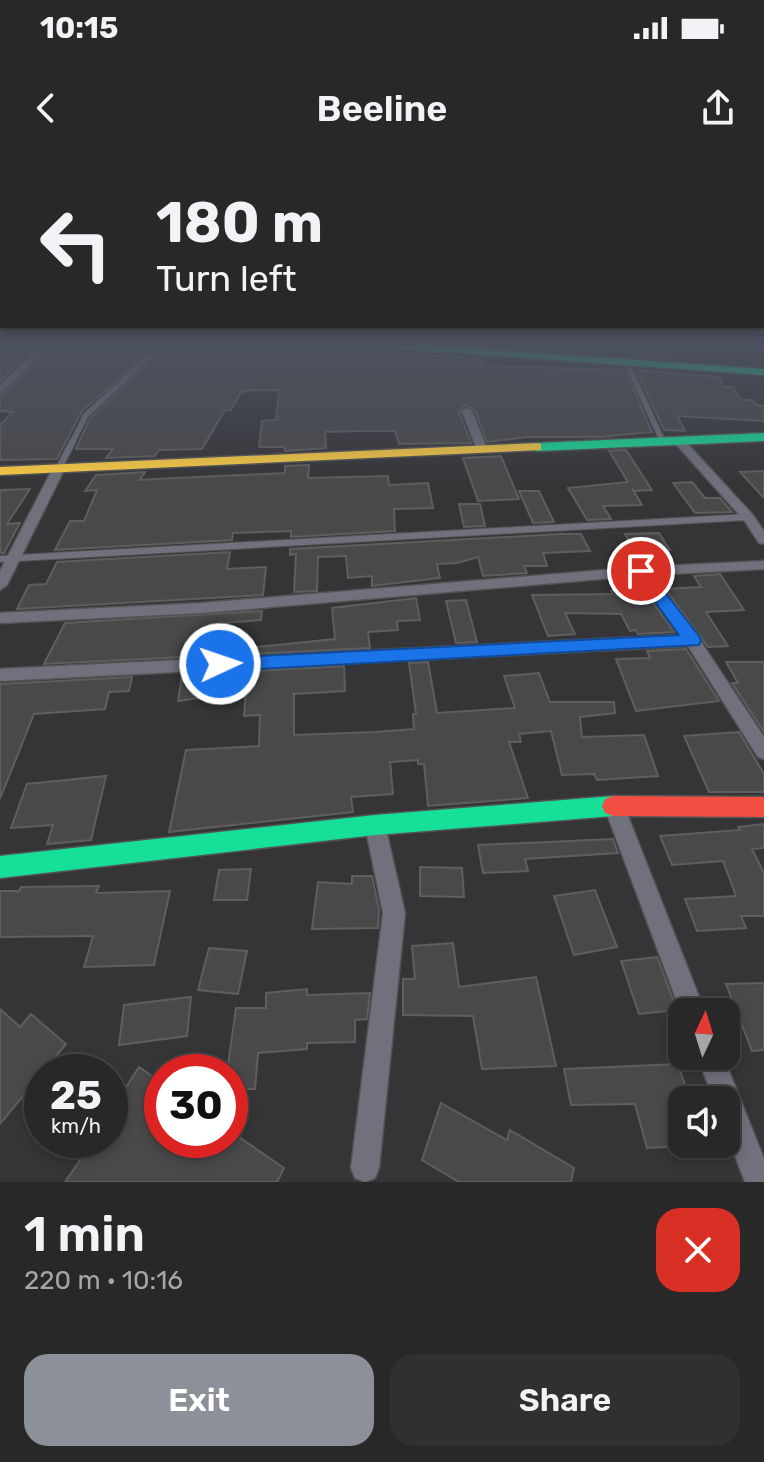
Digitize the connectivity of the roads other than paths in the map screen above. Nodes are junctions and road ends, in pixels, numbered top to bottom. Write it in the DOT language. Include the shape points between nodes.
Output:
graph roads {
  1 [pos="110,393"];
  2 [pos="643,393"];
  3 [pos="467,411"];
  4 [pos="764,437"];
  5 [pos="671,442"];
  6 [pos="482,449"];
  7 [pos="59,468"];
  8 [pos="0,471"];
  9 [pos="748,517"];
  10 [pos="764,540"];
  11 [pos="7,559"];
  12 [pos="764,565"];
  13 [pos="641,571"];
  14 [pos="0,585"];
  15 [pos="0,618"];
  16 [pos="692,640"];
  17 [pos="0,675"];
  18 [pos="764,752"];
  19 [pos="614,806"];
  20 [pos="764,807"];
  21 [pos="375,825"];
  22 [pos="0,867"];
  23 [pos="688,998"];
  24 [pos="715,1070"];
  25 [pos="365,1168"];
  26 [pos="759,1182"];
  1 -- 7 [label="lane" via="86,415"];
  2 -- 5 [label="lane"];
  3 -- 6 [label="street"];
  4 -- 5 [label="main road"];
  5 -- 6 [label="main road"];
  5 -- 9 [label="street"];
  6 -- 7 [label="main road"];
  7 -- 8 [label="main road"];
  7 -- 11 [label="street"];
  9 -- 10 [label="street"];
  9 -- 11 [label="lane"];
  11 -- 14 [label="street"];
  12 -- 13 [label="street"];
  13 -- 15 [label="street" via="202,608"];
  13 -- 16 [label="street"];
  16 -- 17 [label="street"];
  16 -- 18 [label="street"];
  19 -- 20 [label="main road"];
  19 -- 21 [label="main road"];
  19 -- 23 [label="street"];
  21 -- 22 [label="main road"];
  21 -- 25 [label="street" via="394,913"];
  24 -- 26 [label="street"];
}
